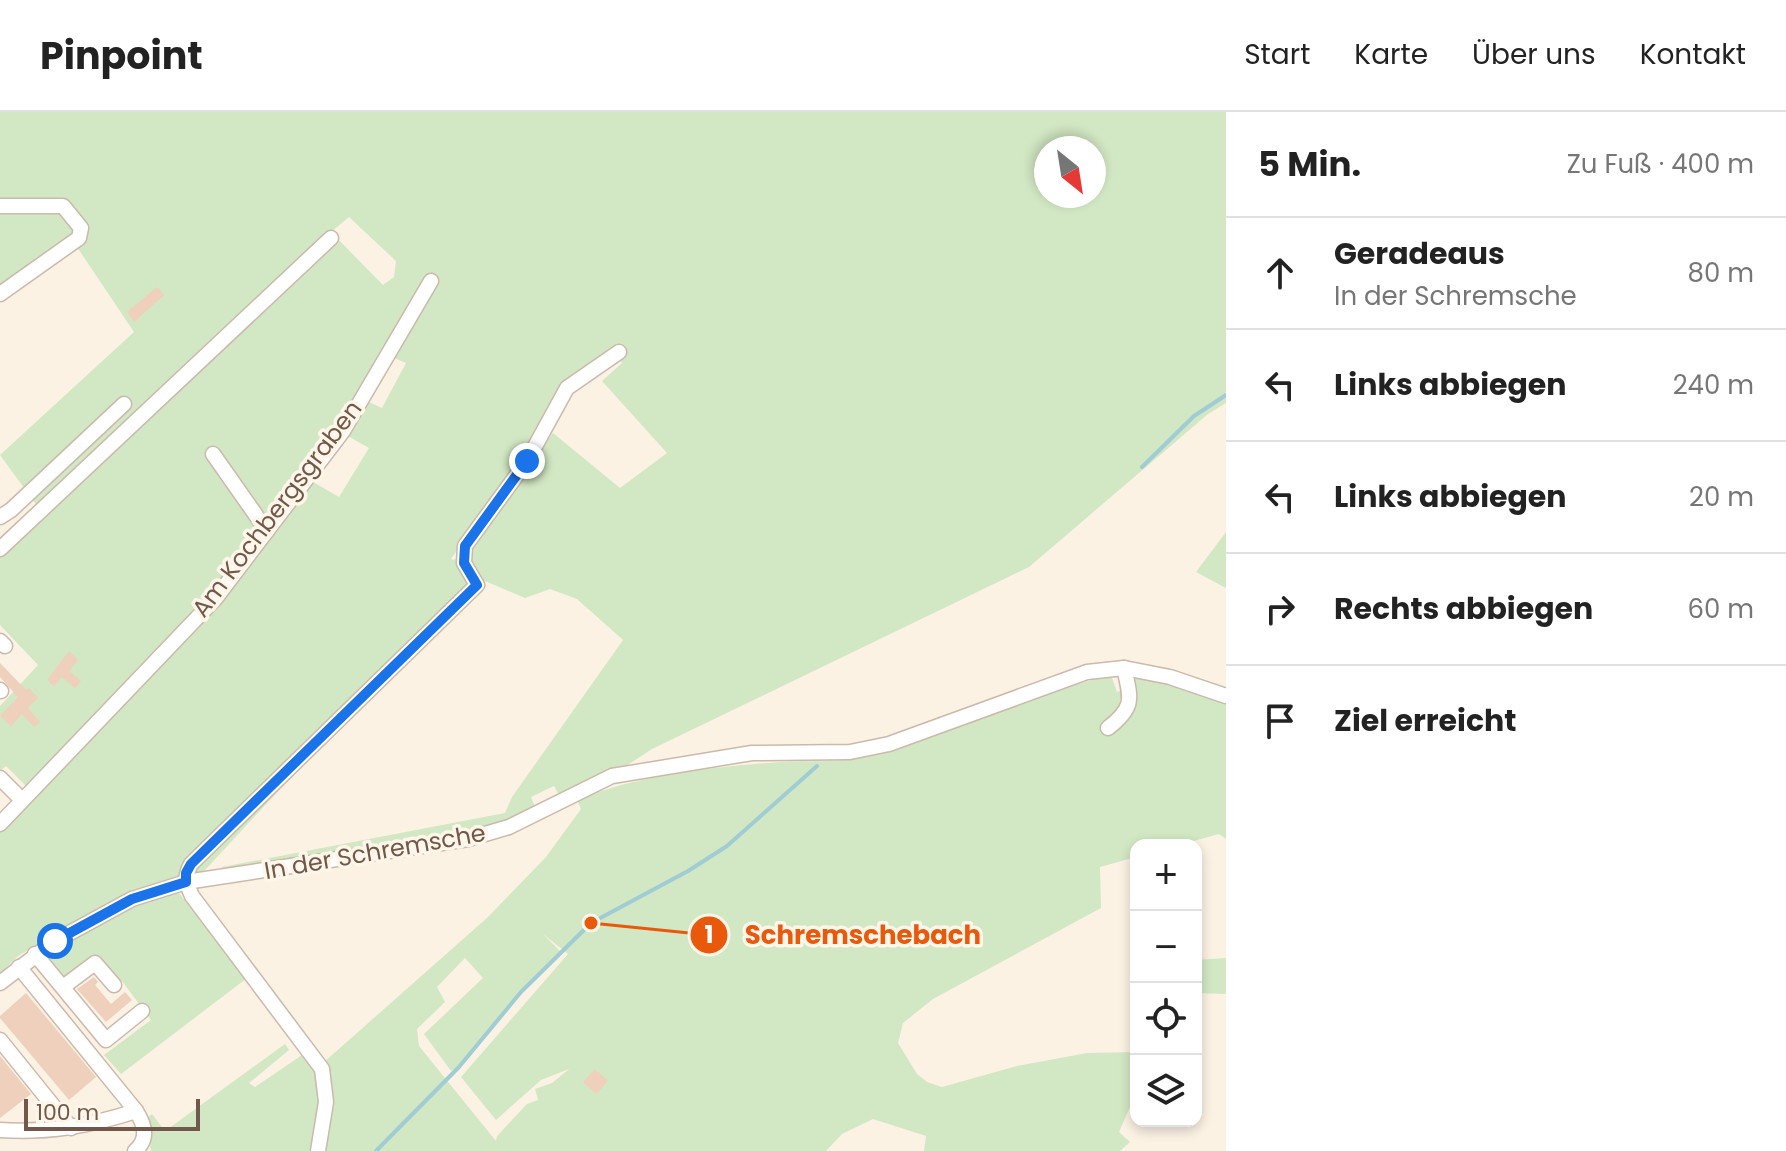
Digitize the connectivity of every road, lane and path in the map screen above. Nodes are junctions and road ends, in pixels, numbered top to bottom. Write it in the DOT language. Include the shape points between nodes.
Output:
graph roads {
  1 [pos="0,206"];
  2 [pos="331,238"];
  3 [pos="431,281"];
  4 [pos="0,294"];
  5 [pos="619,352"];
  6 [pos="124,404"];
  7 [pos="213,454"];
  8 [pos="0,517"];
  9 [pos="267,531"];
  10 [pos="0,549"];
  11 [pos="1124,668"];
  12 [pos="1226,696"];
  13 [pos="1108,728"];
  14 [pos="0,778"];
  15 [pos="22,800"];
  16 [pos="0,824"];
  17 [pos="186,882"];
  18 [pos="35,954"];
  19 [pos="19,967"];
  20 [pos="0,983"];
  21 [pos="114,985"];
  22 [pos="63,987"];
  23 [pos="142,1011"];
  24 [pos="0,1040"];
  25 [pos="136,1111"];
  26 [pos="71,1128"];
  27 [pos="0,1130"];
  28 [pos="135,1151"];
  29 [pos="318,1151"];
  1 -- 4 [label="street" via="63,206 81,228 79,238"];
  2 -- 10 [label="street"];
  3 -- 9 [label="street, Am Kochbergsgraben" via="343,431"];
  5 -- 17 [label="street" via="567,388 527,461 465,546 464,563 477,585 191,864"];
  6 -- 8 [label="street"];
  7 -- 9 [label="street"];
  9 -- 15 [label="street, Am Kochbergsgraben" via="215,599"];
  11 -- 12 [label="street, In der Schremsche"];
  11 -- 13 [label="street" via="1131,701"];
  11 -- 17 [label="street, In der Schremsche" via="1087,672 889,744 850,752 752,753 612,776 509,827 468,839"];
  14 -- 15 [label="street"];
  15 -- 16 [label="street, Am Kochbergsgraben"];
  17 -- 18 [label="street, In der Schremsche" via="104,912"];
  17 -- 29 [label="street" via="322,1069 326,1102"];
  18 -- 19 [label="street, In der Schremsche"];
  18 -- 22 [label="street"];
  19 -- 20 [label="street, In der Schremsche"];
  19 -- 25 [label="street"];
  21 -- 22 [label="street" via="95,963"];
  22 -- 23 [label="street" via="106,1040"];
  24 -- 26 [label="street"];
  25 -- 26 [label="street"];
  25 -- 28 [label="street" via="145,1133"];
  26 -- 27 [label="street"];
}
